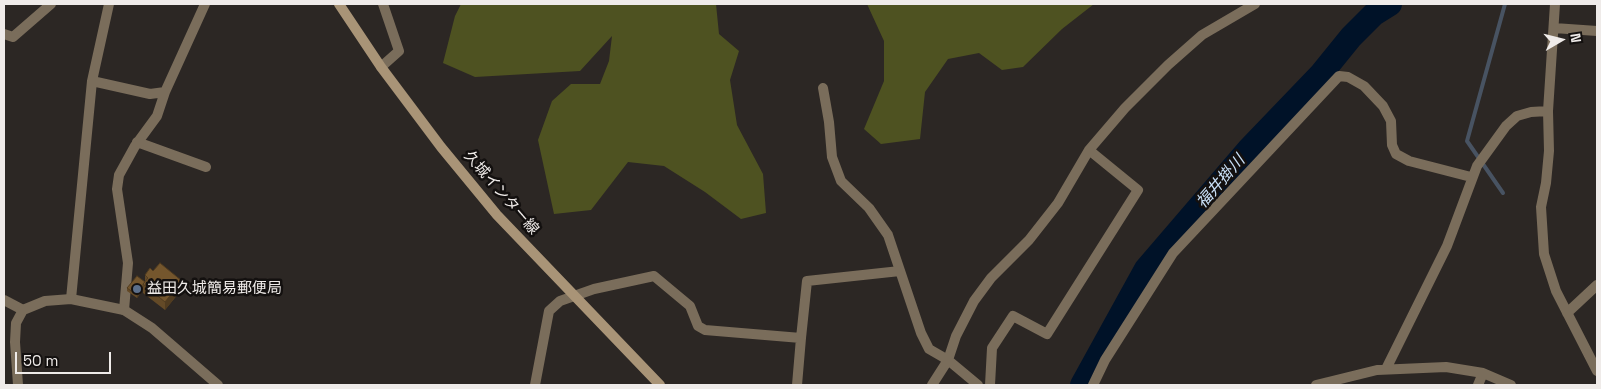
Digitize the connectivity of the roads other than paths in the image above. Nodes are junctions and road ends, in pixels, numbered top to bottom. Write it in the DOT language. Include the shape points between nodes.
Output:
graph roads {
  1 [pos="51,4"];
  2 [pos="109,4"];
  3 [pos="205,4"];
  4 [pos="339,4"];
  5 [pos="383,4"];
  6 [pos="1255,4"];
  7 [pos="1555,4"];
  8 [pos="1554,28"];
  9 [pos="1597,31"];
  10 [pos="4,34"];
  11 [pos="381,67"];
  12 [pos="92,81"];
  13 [pos="823,88"];
  14 [pos="166,92"];
  15 [pos="1548,112"];
  16 [pos="137,142"];
  17 [pos="1089,150"];
  18 [pos="206,166"];
  19 [pos="1472,177"];
  20 [pos="900,272"];
  21 [pos="1597,285"];
  22 [pos="574,296"];
  23 [pos="71,299"];
  24 [pos="4,300"];
  25 [pos="23,310"];
  26 [pos="124,310"];
  27 [pos="1567,313"];
  28 [pos="801,338"];
  29 [pos="948,360"];
  30 [pos="1386,368"];
  31 [pos="1597,371"];
  32 [pos="1483,373"];
  33 [pos="18,385"];
  34 [pos="218,385"];
  35 [pos="535,385"];
  36 [pos="660,385"];
  37 [pos="797,385"];
  38 [pos="932,385"];
  39 [pos="978,385"];
  40 [pos="990,385"];
  41 [pos="1093,385"];
  42 [pos="1316,385"];
  43 [pos="1478,385"];
  44 [pos="1511,385"];
  1 -- 10 [label="street" via="13,37"];
  2 -- 12 [label="street"];
  3 -- 14 [label="street"];
  4 -- 11 [label="main road, 久城インター線"];
  5 -- 11 [label="street" via="399,51"];
  6 -- 17 [label="street" via="1202,36 1168,65"];
  7 -- 8 [label="street"];
  8 -- 9 [label="street"];
  8 -- 15 [label="street"];
  11 -- 22 [label="main road, 久城インター線" via="497,215"];
  12 -- 14 [label="street" via="150,94"];
  12 -- 23 [label="street"];
  13 -- 20 [label="street" via="832,157 841,181 869,208 888,235"];
  14 -- 16 [label="street" via="157,116"];
  15 -- 19 [label="street" via="1517,116 1506,126"];
  15 -- 27 [label="street" via="1549,151 1541,207 1544,254"];
  16 -- 18 [label="street"];
  16 -- 26 [label="street" via="119,175 128,263"];
  17 -- 29 [label="street" via="1058,203 1029,240 991,278 974,302 956,336"];
  17 -- 40 [label="street" via="1138,190 1046,334 1013,316 992,348"];
  19 -- 30 [label="street" via="1447,246"];
  19 -- 41 [label="street" via="1409,161 1396,154 1392,145 1391,121 1384,106 1364,86 1339,76 1172,253"];
  20 -- 28 [label="street" via="807,281"];
  20 -- 29 [label="street" via="929,348"];
  21 -- 27 [label="street"];
  22 -- 28 [label="street" via="654,276 690,306 698,326 706,330"];
  22 -- 35 [label="street" via="560,301 549,311"];
  22 -- 36 [label="main road, 久城インター線"];
  23 -- 25 [label="street" via="45,301"];
  23 -- 26 [label="street"];
  24 -- 25 [label="street"];
  25 -- 33 [label="street" via="16,323"];
  26 -- 34 [label="street" via="152,328"];
  27 -- 31 [label="street"];
  28 -- 37 [label="street"];
  29 -- 38 [label="street"];
  29 -- 39 [label="street"];
  30 -- 32 [label="street" via="1446,367"];
  30 -- 42 [label="street"];
  32 -- 43 [label="street"];
  32 -- 44 [label="street"];
}
